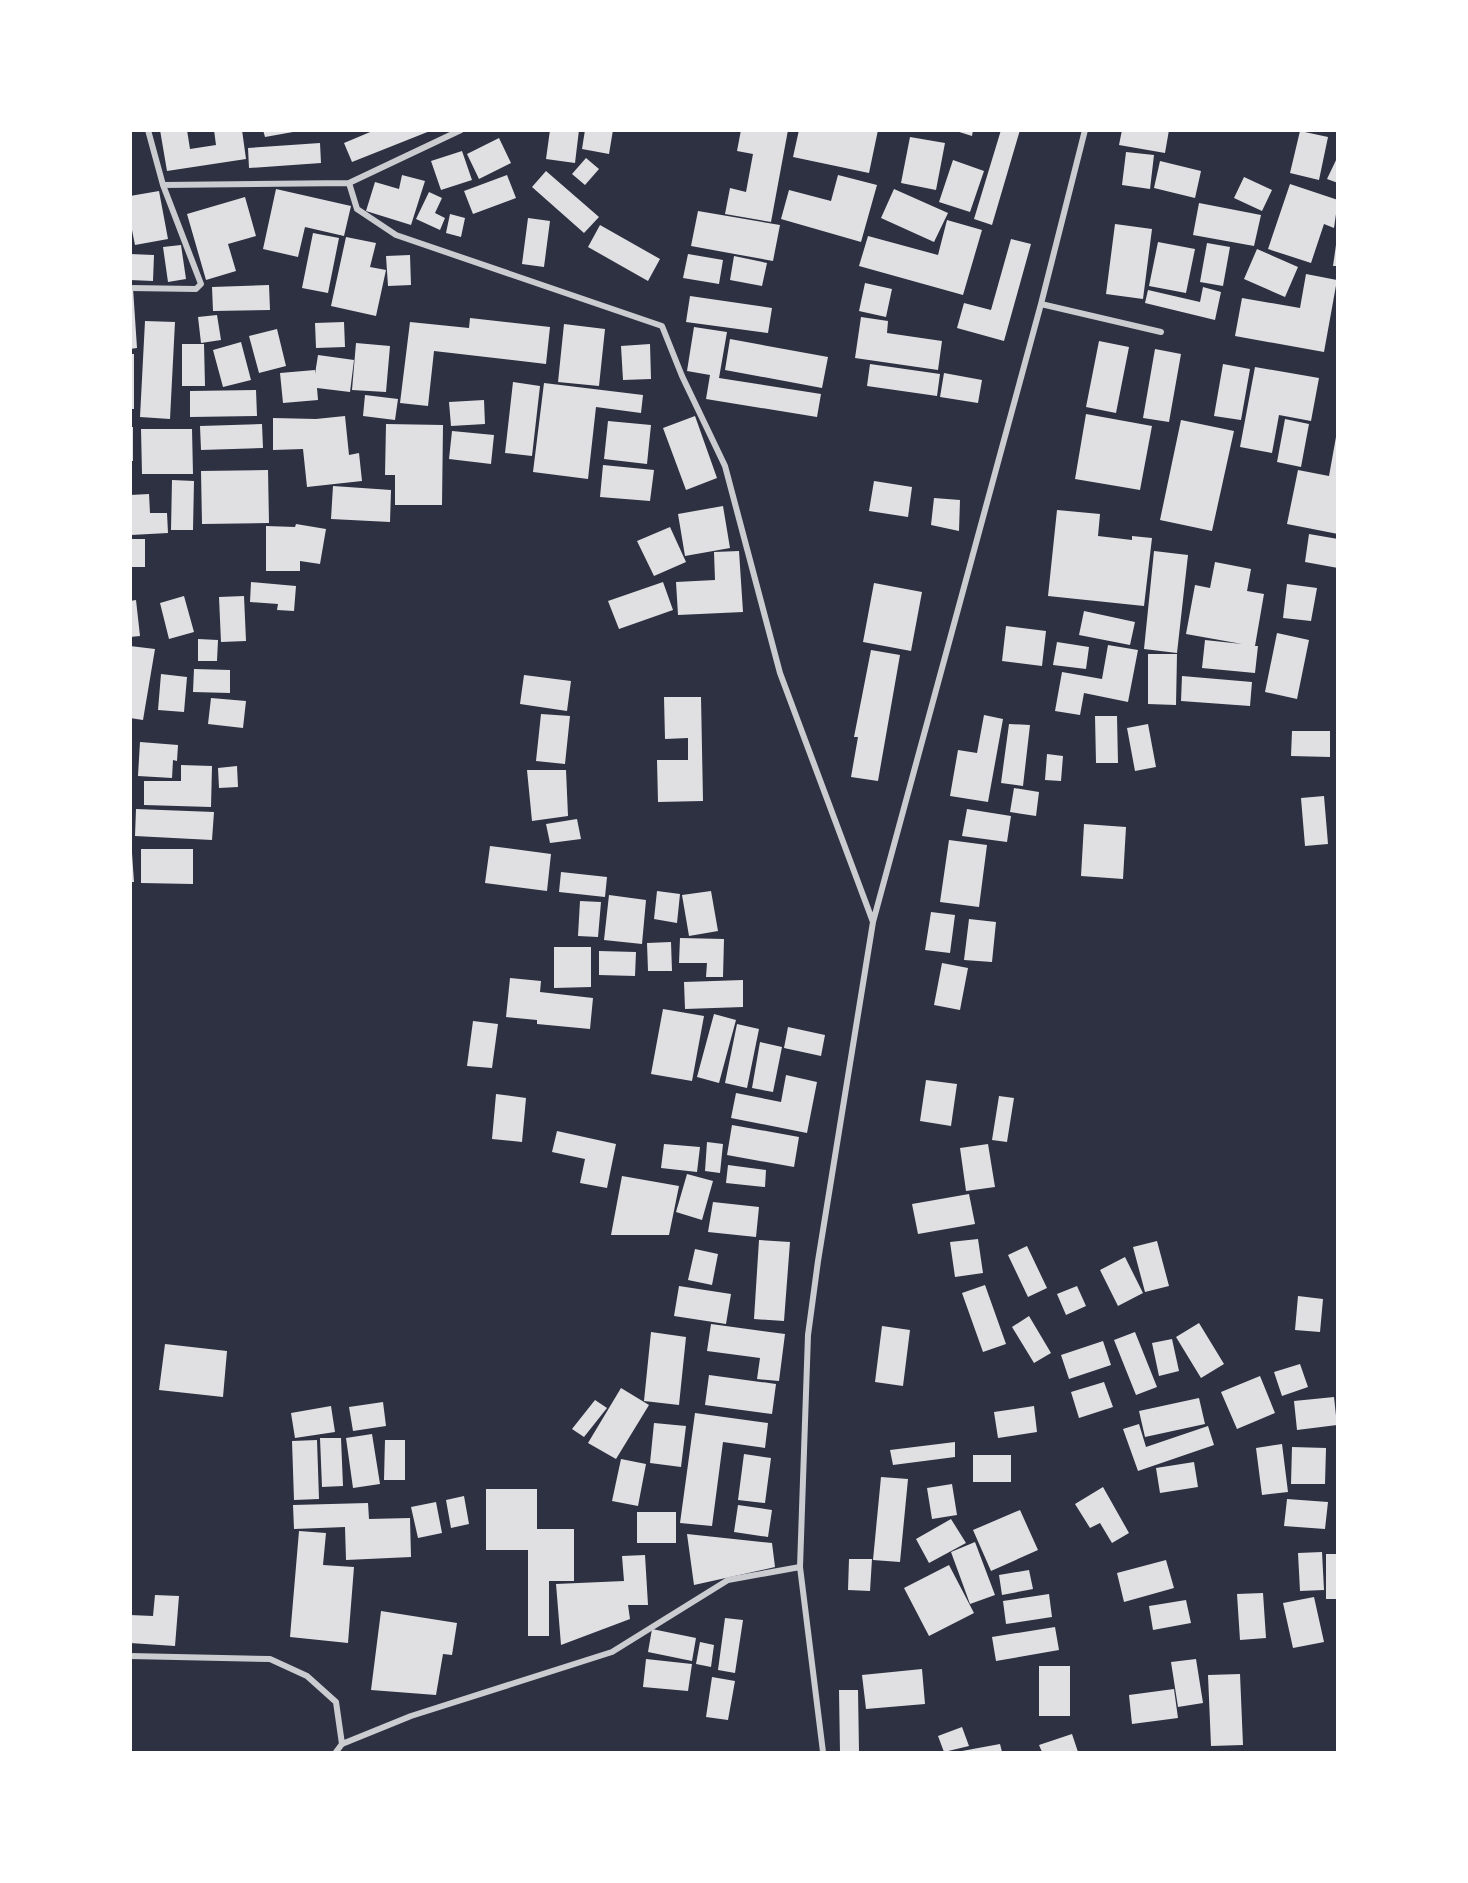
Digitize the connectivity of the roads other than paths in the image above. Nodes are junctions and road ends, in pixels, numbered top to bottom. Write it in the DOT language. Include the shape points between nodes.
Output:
graph roads {
  1 [pos="148,130"];
  2 [pos="461,130"];
  3 [pos="1085,130"];
  4 [pos="349,183"];
  5 [pos="163,185"];
  6 [pos="130,288"];
  7 [pos="1041,304"];
  8 [pos="1161,332"];
  9 [pos="873,922"];
  10 [pos="800,1567"];
  11 [pos="130,1656"];
  12 [pos="342,1743"];
  13 [pos="336,1752"];
  14 [pos="823,1752"];
  1 -- 5 [label="street"];
  2 -- 4 [label="street"];
  3 -- 7 [label="street"];
  4 -- 5 [label="street"];
  4 -- 9 [label="street" via="357,209 396,235 662,326 725,466 780,673"];
  5 -- 6 [label="street" via="201,284 196,289"];
  7 -- 8 [label="street"];
  7 -- 9 [label="street"];
  9 -- 10 [label="street" via="808,1335"];
  10 -- 12 [label="street" via="728,1580 612,1652 411,1716"];
  10 -- 14 [label="street"];
  11 -- 12 [label="street" via="270,1659 307,1676 336,1702"];
  12 -- 13 [label="street"];
}
